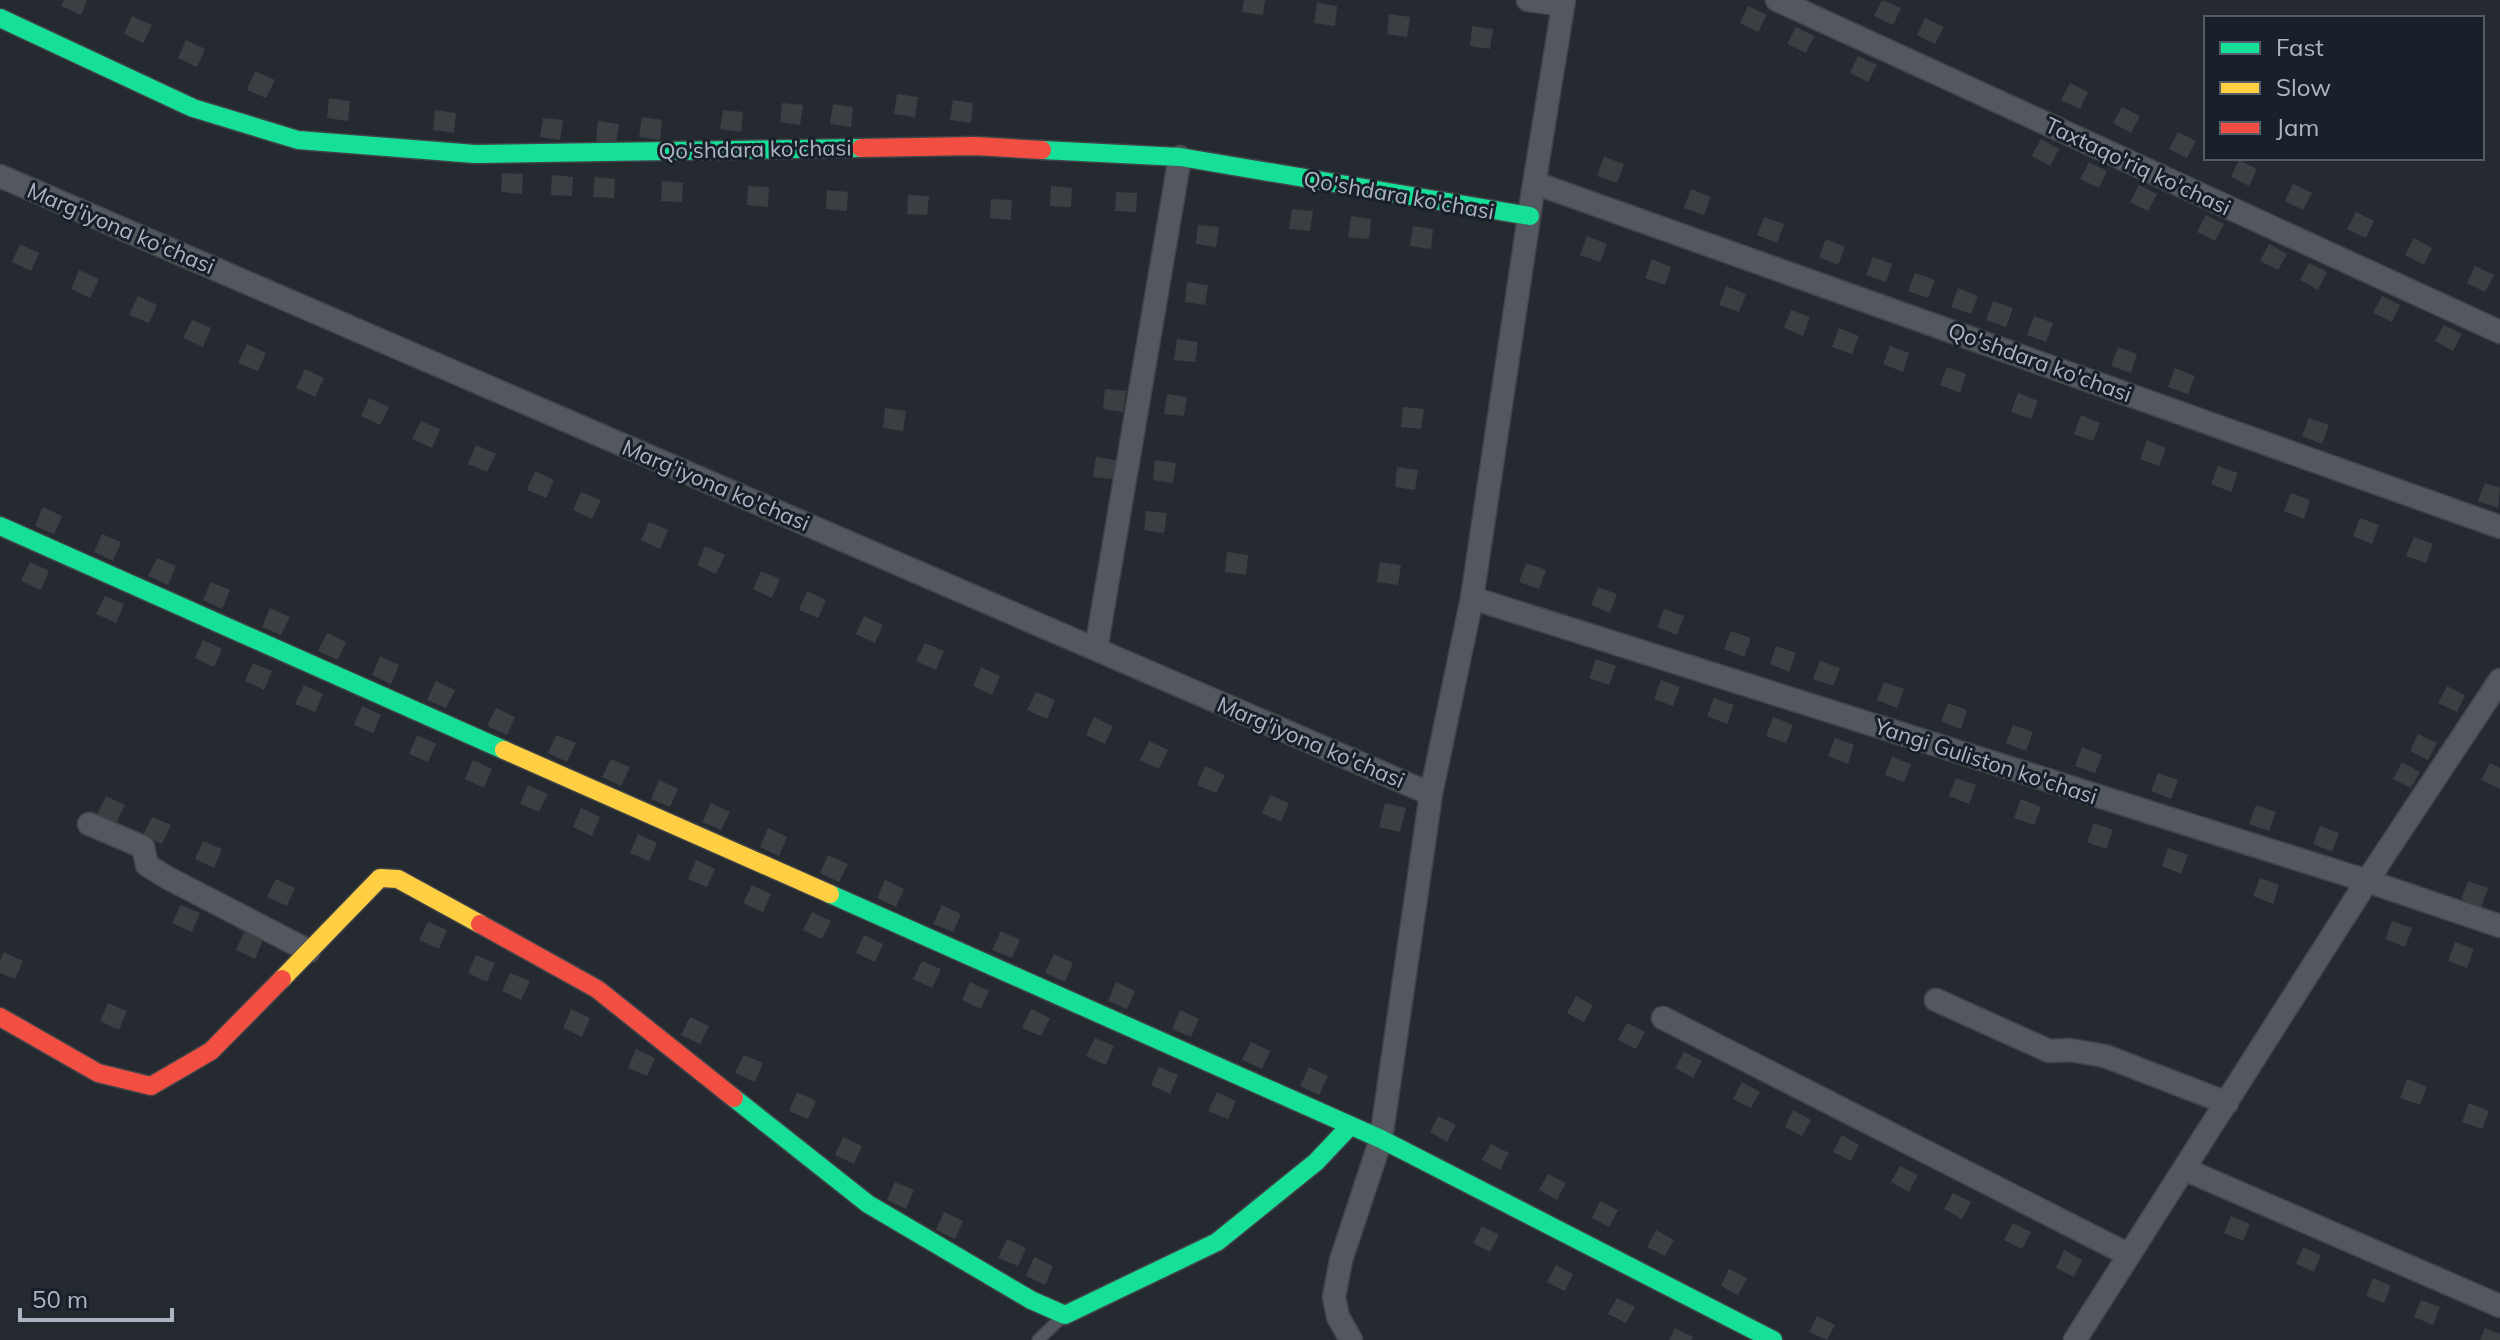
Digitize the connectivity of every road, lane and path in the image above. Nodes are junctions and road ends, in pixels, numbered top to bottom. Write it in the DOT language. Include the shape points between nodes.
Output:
graph roads {
  1 [pos="1528,0"];
  2 [pos="1777,0"];
  3 [pos="1564,2"];
  4 [pos="0,18"];
  5 [pos="1180,157"];
  6 [pos="0,176"];
  7 [pos="1535,183"];
  8 [pos="1530,216"];
  9 [pos="2500,332"];
  10 [pos="0,526"];
  11 [pos="2500,527"];
  12 [pos="1472,598"];
  13 [pos="1096,649"];
  14 [pos="2500,680"];
  15 [pos="1431,794"];
  16 [pos="89,824"];
  17 [pos="2367,881"];
  18 [pos="2500,926"];
  19 [pos="309,951"];
  20 [pos="1936,1000"];
  21 [pos="0,1017"];
  22 [pos="1663,1018"];
  23 [pos="2227,1103"];
  24 [pos="1350,1126"];
  25 [pos="1381,1139"];
  26 [pos="2184,1169"];
  27 [pos="2129,1255"];
  28 [pos="2500,1306"];
  29 [pos="1065,1315"];
  30 [pos="1038,1340"];
  31 [pos="1351,1340"];
  32 [pos="1773,1340"];
  33 [pos="2075,1340"];
  1 -- 3 [label="street"];
  2 -- 9 [label="street, Taxtaqo'riq ko'chasi"];
  3 -- 7 [label="street"];
  4 -- 5 [label="street, Qo'shdara ko'chasi" via="193,108 298,140 475,154 975,146"];
  5 -- 8 [label="street, Qo'shdara ko'chasi"];
  5 -- 13 [label="street"];
  6 -- 13 [label="street, Marg'iyona ko'chasi"];
  7 -- 8 [label="street"];
  7 -- 11 [label="street, Qo'shdara ko'chasi"];
  8 -- 12 [label="street"];
  10 -- 24 [label="street"];
  12 -- 15 [label="street"];
  12 -- 17 [label="street, Yangi Guliston ko'chasi"];
  13 -- 15 [label="street, Marg'iyona ko'chasi"];
  14 -- 17 [label="street"];
  15 -- 25 [label="street"];
  16 -- 19 [label="street" via="143,847 147,865 166,877"];
  17 -- 18 [label="street, Yangi Guliston ko'chasi"];
  17 -- 23 [label="street"];
  19 -- 21 [label="street" via="211,1051 151,1086 98,1073"];
  19 -- 29 [label="street" via="380,878 398,879 597,989 868,1204"];
  20 -- 23 [label="street" via="2049,1051 2105,1056"];
  22 -- 27 [label="street"];
  23 -- 26 [label="street"];
  24 -- 25 [label="street"];
  24 -- 29 [label="street" via="1316,1162 1217,1242"];
  25 -- 31 [label="street" via="1334,1297"];
  25 -- 32 [label="street"];
  26 -- 27 [label="street"];
  26 -- 28 [label="street"];
  27 -- 33 [label="street"];
  29 -- 30 [label="lane"];
}
